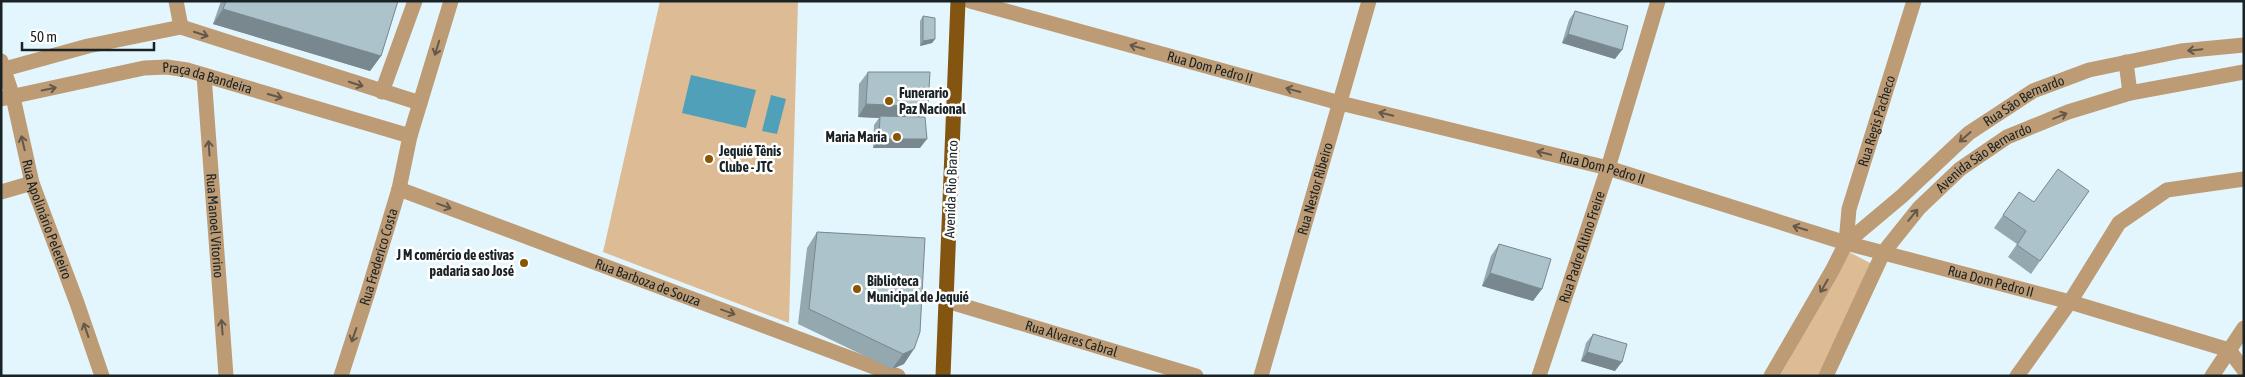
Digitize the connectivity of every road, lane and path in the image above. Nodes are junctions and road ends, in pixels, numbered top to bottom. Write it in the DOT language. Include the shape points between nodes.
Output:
graph roads {
  1 [pos="176,1"];
  2 [pos="415,1"];
  3 [pos="451,1"];
  4 [pos="958,1"];
  5 [pos="970,1"];
  6 [pos="1369,1"];
  7 [pos="1658,1"];
  8 [pos="1914,1"];
  9 [pos="181,27"];
  10 [pos="2244,45"];
  11 [pos="2126,62"];
  12 [pos="2,66"];
  13 [pos="2244,72"];
  14 [pos="204,75"];
  15 [pos="382,92"];
  16 [pos="2130,93"];
  17 [pos="7,98"];
  18 [pos="420,103"];
  19 [pos="1340,103"];
  20 [pos="410,136"];
  21 [pos="1608,168"];
  22 [pos="2244,178"];
  23 [pos="32,183"];
  24 [pos="399,189"];
  25 [pos="1,192"];
  26 [pos="1846,243"];
  27 [pos="1883,253"];
  28 [pos="947,301"];
  29 [pos="2070,302"];
  30 [pos="2244,328"];
  31 [pos="2229,350"];
  32 [pos="2244,370"];
  33 [pos="102,376"];
  34 [pos="226,376"];
  35 [pos="340,376"];
  36 [pos="898,376"];
  37 [pos="943,376"];
  38 [pos="1196,376"];
  39 [pos="1261,376"];
  40 [pos="1539,376"];
  41 [pos="1771,376"];
  42 [pos="1826,376"];
  43 [pos="2017,376"];
  44 [pos="2212,376"];
  1 -- 9 [label="street"];
  2 -- 15 [label="street"];
  3 -- 18 [label="street, Rua Frederico Costa, one-way"];
  4 -- 28 [label="main road, Avenida Rio Branco"];
  19 -- 5 [label="street, Rua Dom Pedro II, one-way"];
  6 -- 19 [label="street, Rua Nestor Ribeiro"];
  7 -- 21 [label="street, Rua Padre Altino Freire"];
  8 -- 26 [label="street, Rua Regis Pacheco" via="1849,209"];
  9 -- 12 [label="street"];
  9 -- 15 [label="street, one-way"];
  10 -- 11 [label="street, Rua São Bernardo, one-way" via="2181,51"];
  11 -- 16 [label="street"];
  11 -- 26 [label="street, Rua São Bernardo, one-way" via="2089,70 2033,91 1969,133"];
  12 -- 17 [label="street, Rua Apolinário Peleteiro"];
  13 -- 16 [label="street, Avenida São Bernardo"];
  17 -- 14 [label="street, Praça da Bandeira, one-way" via="144,68 167,67"];
  14 -- 20 [label="street, Praça da Bandeira, one-way"];
  34 -- 14 [label="street, Rua Manoel Vitorino, one-way"];
  15 -- 18 [label="street"];
  27 -- 16 [label="street, Avenida São Bernardo, one-way" via="1919,208 1954,175 2007,137 2068,112"];
  23 -- 17 [label="street, Rua Apolinário Peleteiro, one-way"];
  18 -- 20 [label="street, Rua Frederico Costa"];
  21 -- 19 [label="street, Rua Dom Pedro II, one-way"];
  19 -- 39 [label="street, Rua Nestor Ribeiro"];
  20 -- 24 [label="street, Rua Frederico Costa"];
  26 -- 21 [label="street, Rua Dom Pedro II, one-way"];
  21 -- 40 [label="street, Rua Padre Altino Freire"];
  22 -- 29 [label="street" via="2166,190 2119,223"];
  23 -- 25 [label="street"];
  33 -- 23 [label="street, Rua Apolinário Peleteiro, one-way"];
  24 -- 35 [label="street, Rua Frederico Costa, one-way"];
  24 -- 36 [label="street, Rua Barboza de Souza, one-way"];
  26 -- 27 [label="street, Rua Dom Pedro II"];
  26 -- 41 [label="street, one-way"];
  27 -- 29 [label="street, Rua Dom Pedro II"];
  27 -- 42 [label="street, Avenida São Bernardo"];
  28 -- 37 [label="main road, Avenida Rio Branco"];
  28 -- 38 [label="street, Rua Alvares Cabral"];
  29 -- 31 [label="street, Rua Dom Pedro II"];
  29 -- 43 [label="street"];
  30 -- 31 [label="street"];
  31 -- 32 [label="street"];
  31 -- 44 [label="street"];
}
